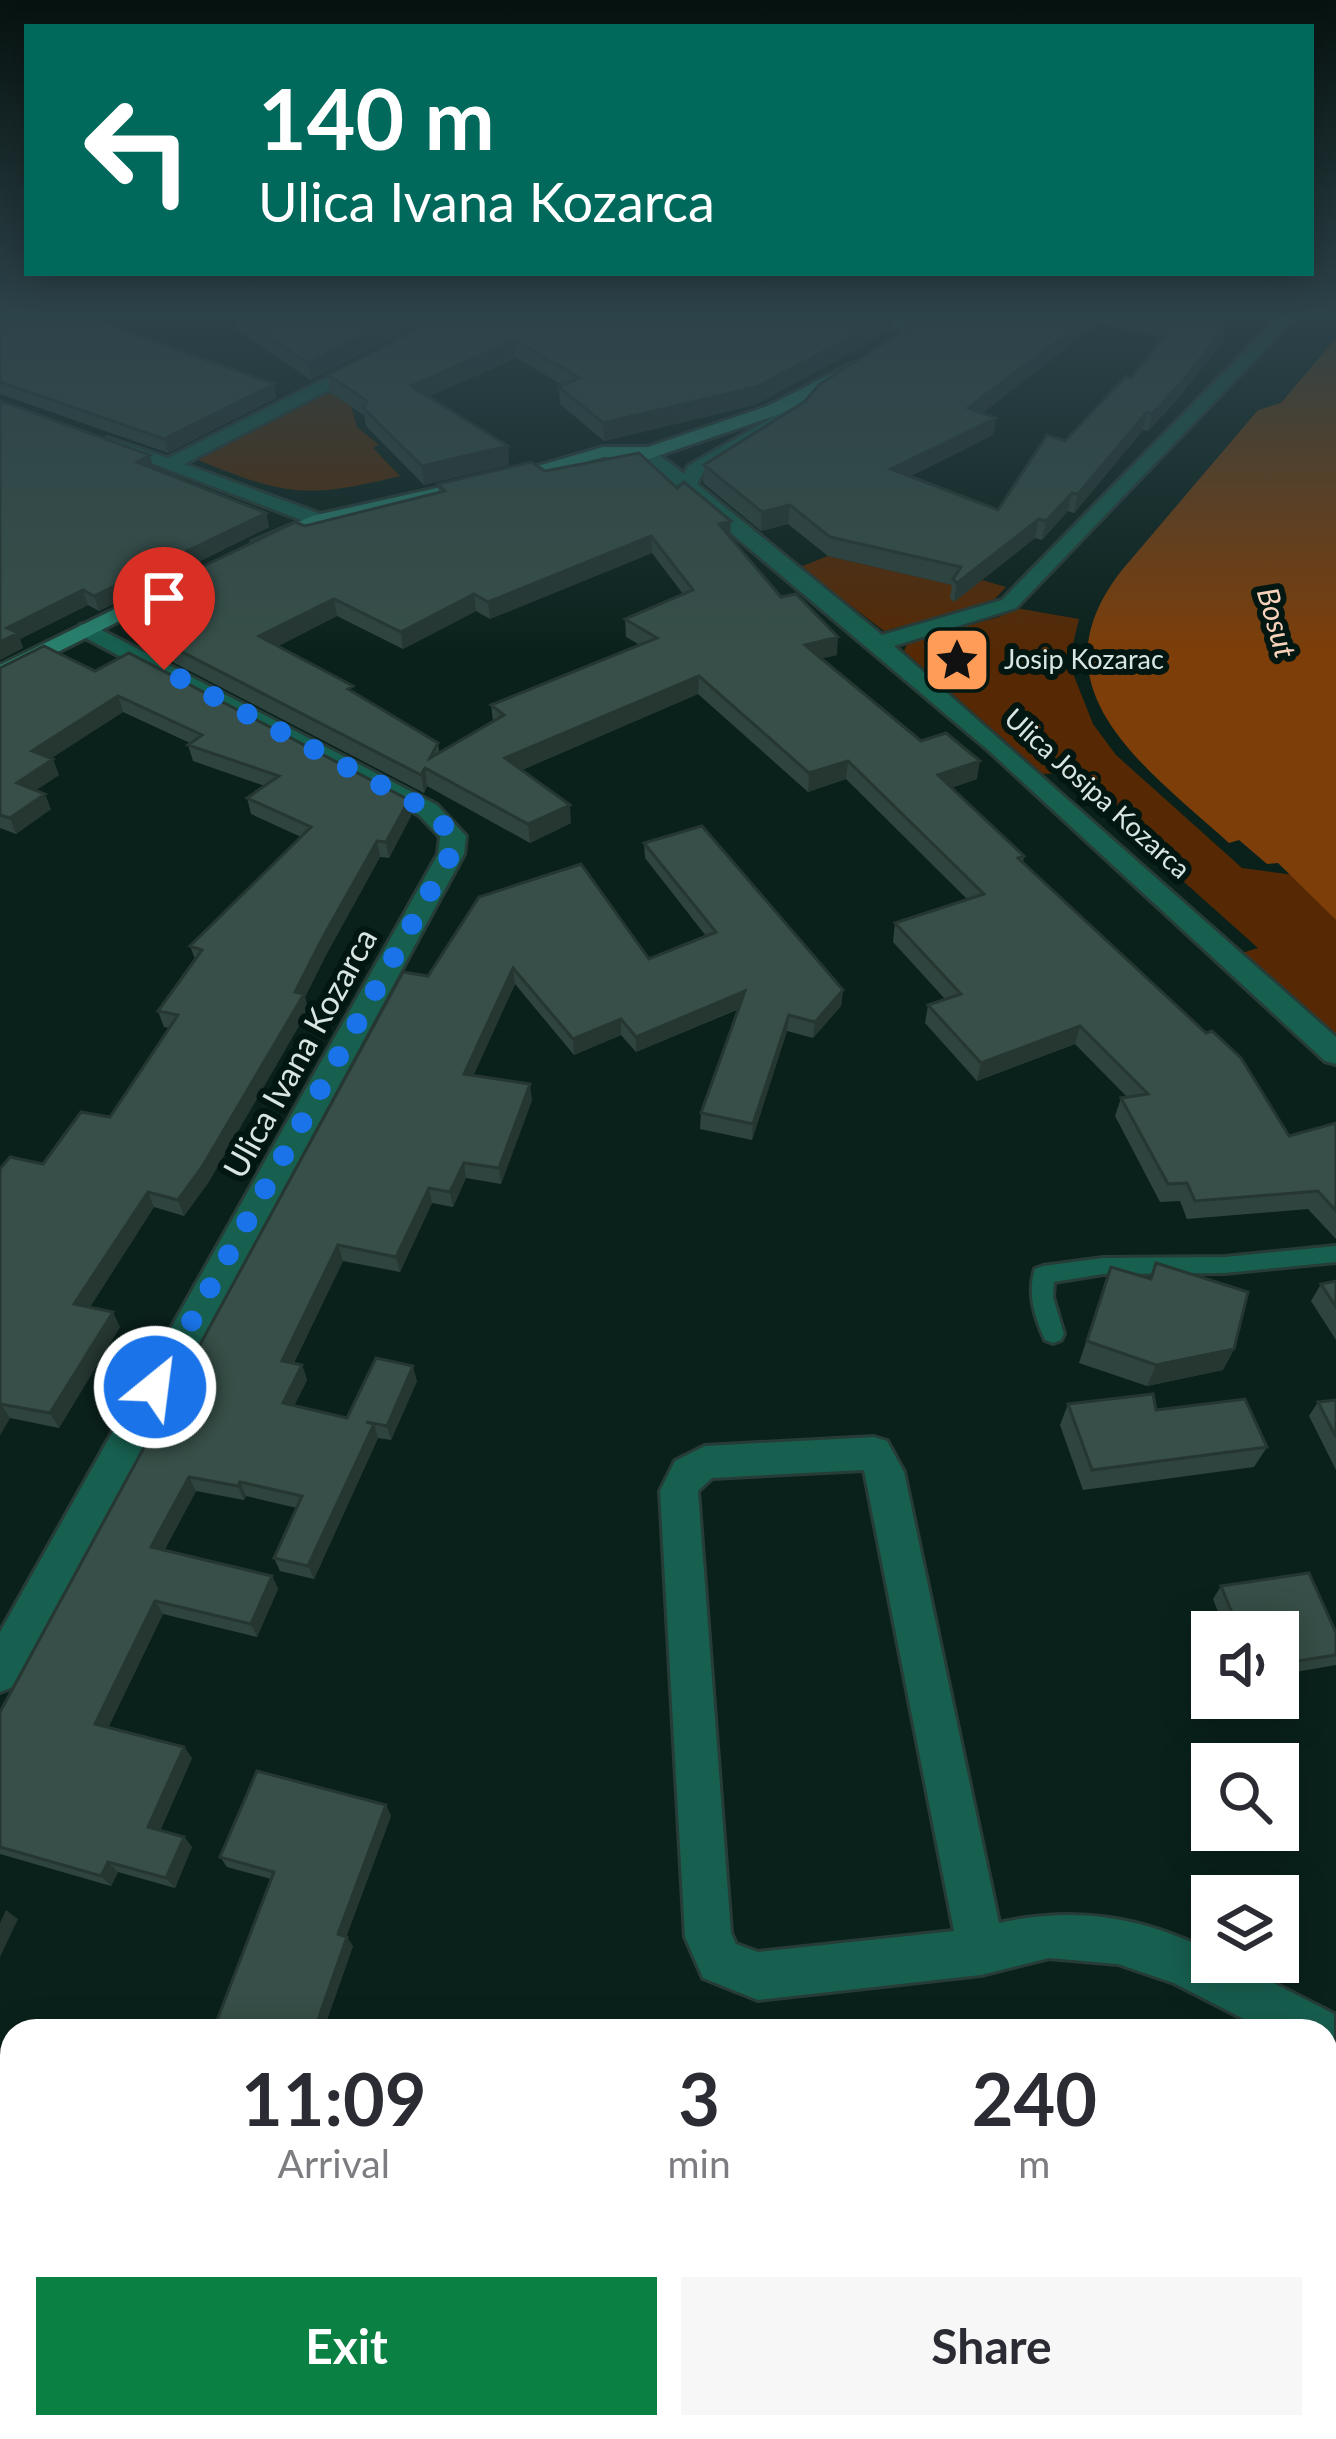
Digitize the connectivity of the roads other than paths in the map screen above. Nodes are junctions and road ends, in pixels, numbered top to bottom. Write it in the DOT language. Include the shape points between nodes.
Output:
graph roads {
  1 [pos="245,426"];
  2 [pos="731,426"];
  3 [pos="771,426"];
  4 [pos="1182,426"];
  5 [pos="83,434"];
  6 [pos="643,451"];
  7 [pos="167,466"];
  8 [pos="478,485"];
  9 [pos="687,485"];
  10 [pos="456,490"];
  11 [pos="320,520"];
  12 [pos="235,555"];
  13 [pos="179,583"];
  14 [pos="88,630"];
  15 [pos="880,643"];
  16 [pos="0,674"];
  17 [pos="1336,1054"];
  18 [pos="1336,1254"];
  19 [pos="1053,1334"];
  20 [pos="0,1672"];
  21 [pos="982,1951"];
  22 [pos="1294,2019"];
  1 -- 7 [label="street"];
  2 -- 6 [label="main road"];
  3 -- 9 [label="street" via="695,470"];
  4 -- 15 [label="street" via="1010,604"];
  5 -- 7 [label="street"];
  6 -- 8 [label="main road" via="550,477"];
  6 -- 9 [label="street, Ulica Josipa Kozarca"];
  7 -- 11 [label="street"];
  9 -- 15 [label="street, Ulica Josipa Kozarca"];
  10 -- 11 [label="main road"];
  11 -- 12 [label="main road"];
  13 -- 14 [label="main road"];
  14 -- 16 [label="main road"];
  14 -- 20 [label="street, Ulica Ivana Kozarca" via="428,810 454,836"];
  15 -- 17 [label="street, Ulica Josipa Kozarca"];
  18 -- 19 [label="lane" via="1043,1275"];
  21 -- 21 [label="street" via="758,1976 720,1961 708,1937 679,1491 704,1462 874,1453 885,1472"];
  21 -- 22 [label="street" via="1049,1935 1118,1941 1184,1962"];
}
